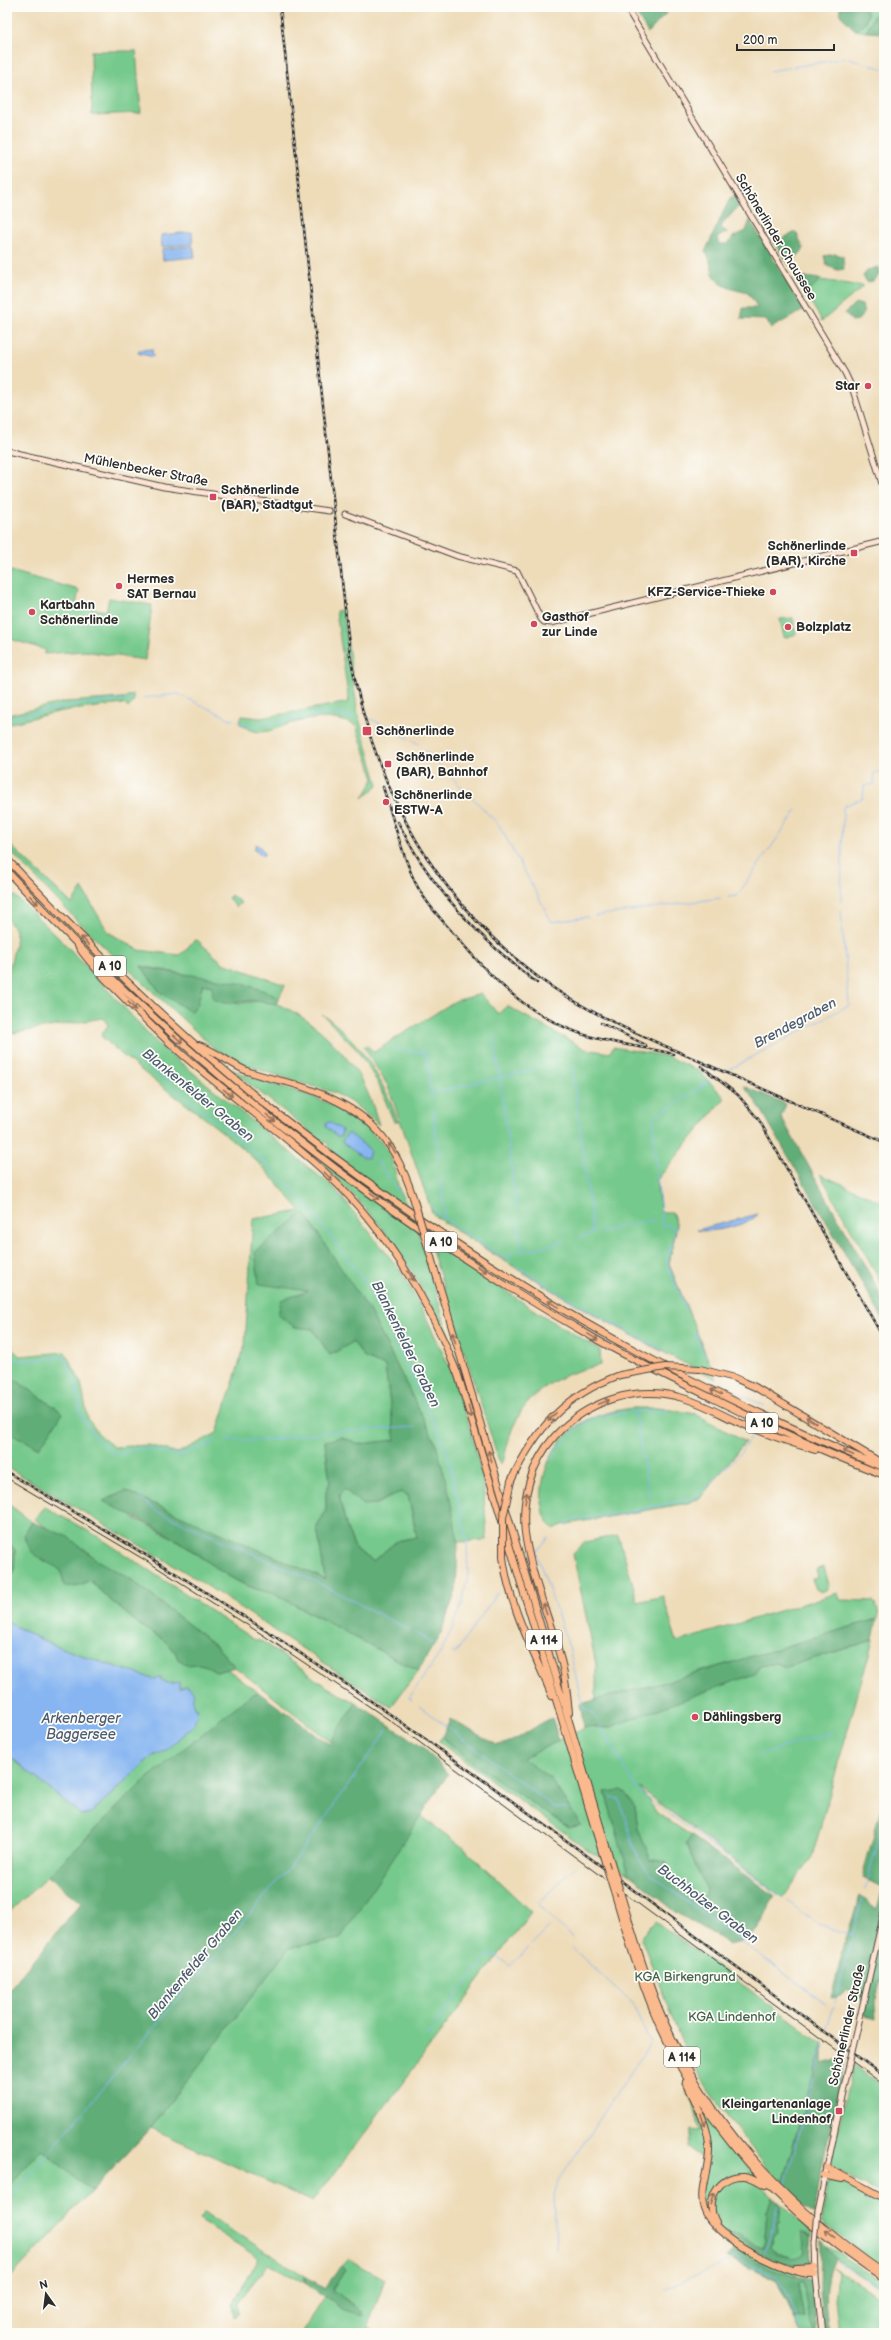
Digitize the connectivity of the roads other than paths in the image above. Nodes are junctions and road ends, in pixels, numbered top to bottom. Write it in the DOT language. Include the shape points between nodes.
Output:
graph roads {
  1 [pos="626,7"];
  2 [pos="7,452"];
  3 [pos="884,490"];
  4 [pos="329,511"];
  5 [pos="345,514"];
  6 [pos="884,541"];
  7 [pos="7,859"];
  8 [pos="7,871"];
  9 [pos="78,946"];
  10 [pos="195,1044"];
  11 [pos="462,1375"];
  12 [pos="846,1460"];
  13 [pos="884,1464"];
  14 [pos="884,1468"];
  15 [pos="884,1475"];
  16 [pos="561,1715"];
  17 [pos="572,1734"];
  18 [pos="884,1912"];
  19 [pos="670,2046"];
  20 [pos="826,2167"];
  21 [pos="824,2175"];
  22 [pos="846,2179"];
  23 [pos="771,2189"];
  24 [pos="884,2198"];
  25 [pos="724,2233"];
  26 [pos="862,2257"];
  27 [pos="884,2267"];
  28 [pos="815,2271"];
  29 [pos="884,2273"];
  30 [pos="884,2279"];
  31 [pos="822,2333"];
  1 -- 3 [label="main road, Schönerlinder Chaussee" via="849,381"];
  2 -- 4 [label="main road, Mühlenbecker Straße" via="164,487"];
  5 -- 6 [label="main road" via="457,556 517,571 544,622 558,621"];
  10 -- 7 [label="highway, A 10, one-way" via="94,951"];
  8 -- 9 [label="highway, A 10, one-way"];
  9 -- 11 [label="highway, one-way" via="92,966 155,1030 204,1074 314,1163 362,1211 385,1239 418,1289"];
  9 -- 12 [label="highway, A 10, one-way" via="176,1037 250,1100 317,1154 440,1242 602,1343 753,1419"];
  11 -- 10 [label="highway, one-way, bridge" via="413,1197 394,1150 372,1125 354,1110 314,1091 248,1071"];
  14 -- 10 [label="highway, A 10, one-way" via="680,1374 517,1282 415,1216 349,1168 272,1110"];
  11 -- 16 [label="highway, A 114, one-way"];
  17 -- 11 [label="highway, A 114, one-way"];
  12 -- 15 [label="highway, A 10"];
  17 -- 12 [label="highway, one-way" via="562,1665 528,1551 524,1522 525,1502 534,1468 542,1453 564,1426 587,1410 613,1398 636,1394 670,1395 691,1400 759,1431"];
  13 -- 16 [label="highway, one-way, bridge" via="754,1387 735,1378 700,1369 665,1366 620,1374 592,1386 570,1400 553,1415 528,1448 511,1481 503,1518 503,1557 508,1584 539,1668"];
  16 -- 19 [label="highway, A 114, bridge" via="642,1980"];
  26 -- 17 [label="highway, A 114, one-way, bridge" via="810,2217 776,2186 747,2154 716,2113 688,2068 662,2016 647,1978"];
  18 -- 20 [label="main road, Schönerlinder Straße, bridge"];
  19 -- 23 [label="highway, A 114" via="708,2111 740,2154"];
  19 -- 25 [label="highway, one-way" via="707,2131 709,2151 703,2188 704,2210 714,2227"];
  20 -- 21 [label="main road, Schönerlinder Straße"];
  20 -- 22 [label="highway"];
  21 -- 22 [label="highway"];
  21 -- 28 [label="main road, Schönerlinder Straße, bridge" via="815,2242"];
  22 -- 24 [label="highway"];
  25 -- 23 [label="highway, one-way" via="714,2220 710,2206 719,2186 733,2177 745,2176"];
  23 -- 30 [label="highway, A 114" via="830,2241"];
  25 -- 28 [label="highway" via="756,2256 807,2274"];
  26 -- 27 [label="highway"];
  26 -- 29 [label="highway, A 114"];
  28 -- 31 [label="main road, Schönerlinder Straße"];
}
